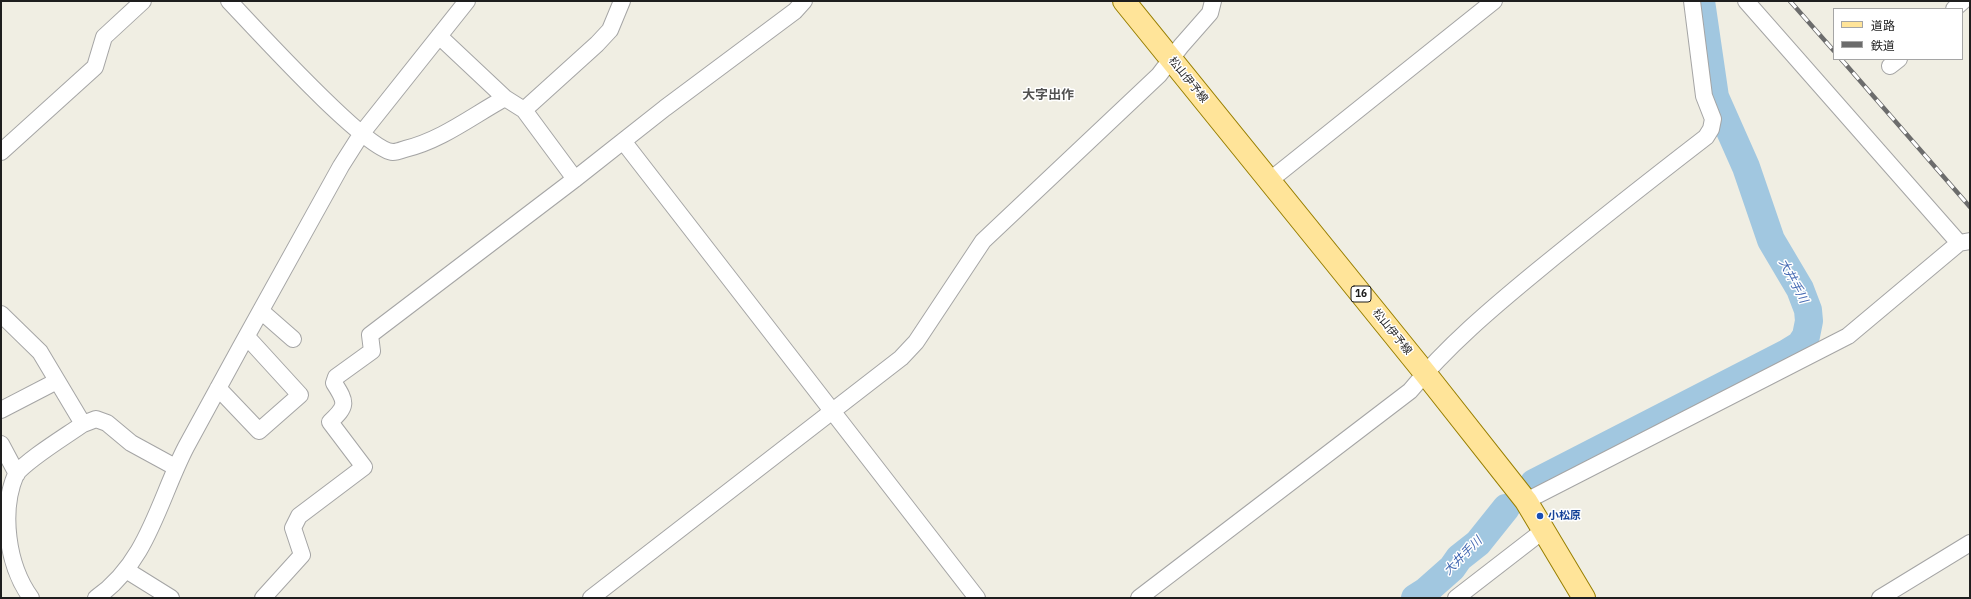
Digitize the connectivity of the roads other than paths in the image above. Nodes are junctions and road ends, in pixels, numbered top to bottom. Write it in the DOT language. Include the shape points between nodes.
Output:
graph roads {
  1 [pos="143,1"];
  2 [pos="229,1"];
  3 [pos="467,1"];
  4 [pos="622,1"];
  5 [pos="804,1"];
  6 [pos="1124,1"];
  7 [pos="1213,1"];
  8 [pos="1494,1"];
  9 [pos="1692,1"];
  10 [pos="1746,1"];
  11 [pos="1963,1"];
  12 [pos="1955,8"];
  13 [pos="439,36"];
  14 [pos="1171,59"];
  15 [pos="505,98"];
  16 [pos="524,110"];
  17 [pos="362,133"];
  18 [pos="623,141"];
  19 [pos="1,152"];
  20 [pos="575,179"];
  21 [pos="1269,181"];
  22 [pos="1965,242"];
  23 [pos="261,311"];
  24 [pos="1,314"];
  25 [pos="246,337"];
  26 [pos="293,339"];
  27 [pos="1425,373"];
  28 [pos="57,380"];
  29 [pos="218,388"];
  30 [pos="1,410"];
  31 [pos="832,412"];
  32 [pos="83,424"];
  33 [pos="1,444"];
  34 [pos="175,468"];
  35 [pos="10,478"];
  36 [pos="1526,501"];
  37 [pos="1544,530"];
  38 [pos="1970,544"];
  39 [pos="126,570"];
  40 [pos="31,598"];
  41 [pos="96,598"];
  42 [pos="170,598"];
  43 [pos="263,598"];
  44 [pos="591,598"];
  45 [pos="977,598"];
  46 [pos="1139,598"];
  47 [pos="1456,598"];
  48 [pos="1584,598"];
  49 [pos="1880,598"];
  1 -- 19 [label="street" via="104,37 95,67"];
  2 -- 17 [label="street" via="348,123"];
  3 -- 13 [label="street"];
  4 -- 16 [label="street" via="610,30"];
  5 -- 18 [label="street" via="789,16"];
  6 -- 14 [label="main road, 松山伊予線 / 16"];
  7 -- 14 [label="street" via="1210,13"];
  8 -- 21 [label="street"];
  9 -- 27 [label="street" via="1704,96 1713,120 1712,130 1503,299"];
  10 -- 22 [label="street"];
  11 -- 12 [label="street"];
  13 -- 15 [label="street"];
  13 -- 17 [label="street"];
  14 -- 21 [label="main road, 松山伊予線 / 16"];
  14 -- 31 [label="street" via="1159,75 983,241 909,350"];
  15 -- 16 [label="street"];
  15 -- 17 [label="street" via="447,133 406,149 393,152 381,147"];
  16 -- 20 [label="street"];
  17 -- 23 [label="street"];
  18 -- 20 [label="street"];
  18 -- 31 [label="street"];
  20 -- 43 [label="street" via="370,335 372,351 336,377 334,384 344,399 344,407 330,422 364,467 299,516 293,528 302,555"];
  21 -- 27 [label="main road, 松山伊予線 / 16"];
  22 -- 36 [label="street" via="1848,336"];
  23 -- 25 [label="street"];
  23 -- 26 [label="street"];
  24 -- 28 [label="street" via="40,352"];
  25 -- 29 [label="street"];
  25 -- 29 [label="street" via="300,394 259,431"];
  27 -- 36 [label="main road, 松山伊予線 / 16"];
  27 -- 46 [label="street" via="1410,391"];
  28 -- 30 [label="street"];
  28 -- 32 [label="street"];
  29 -- 34 [label="street"];
  31 -- 44 [label="street"];
  31 -- 45 [label="street"];
  32 -- 34 [label="street" via="96,419 107,423 131,443"];
  32 -- 35 [label="street"];
  33 -- 35 [label="street"];
  34 -- 39 [label="street" via="147,538"];
  35 -- 40 [label="street" via="3,520 4,539 11,560"];
  36 -- 37 [label="main road, 松山伊予線 / 16"];
  37 -- 47 [label="street"];
  37 -- 48 [label="main road, 松山伊予線 / 16"];
  38 -- 49 [label="street"];
  39 -- 41 [label="street"];
  39 -- 42 [label="street"];
}
